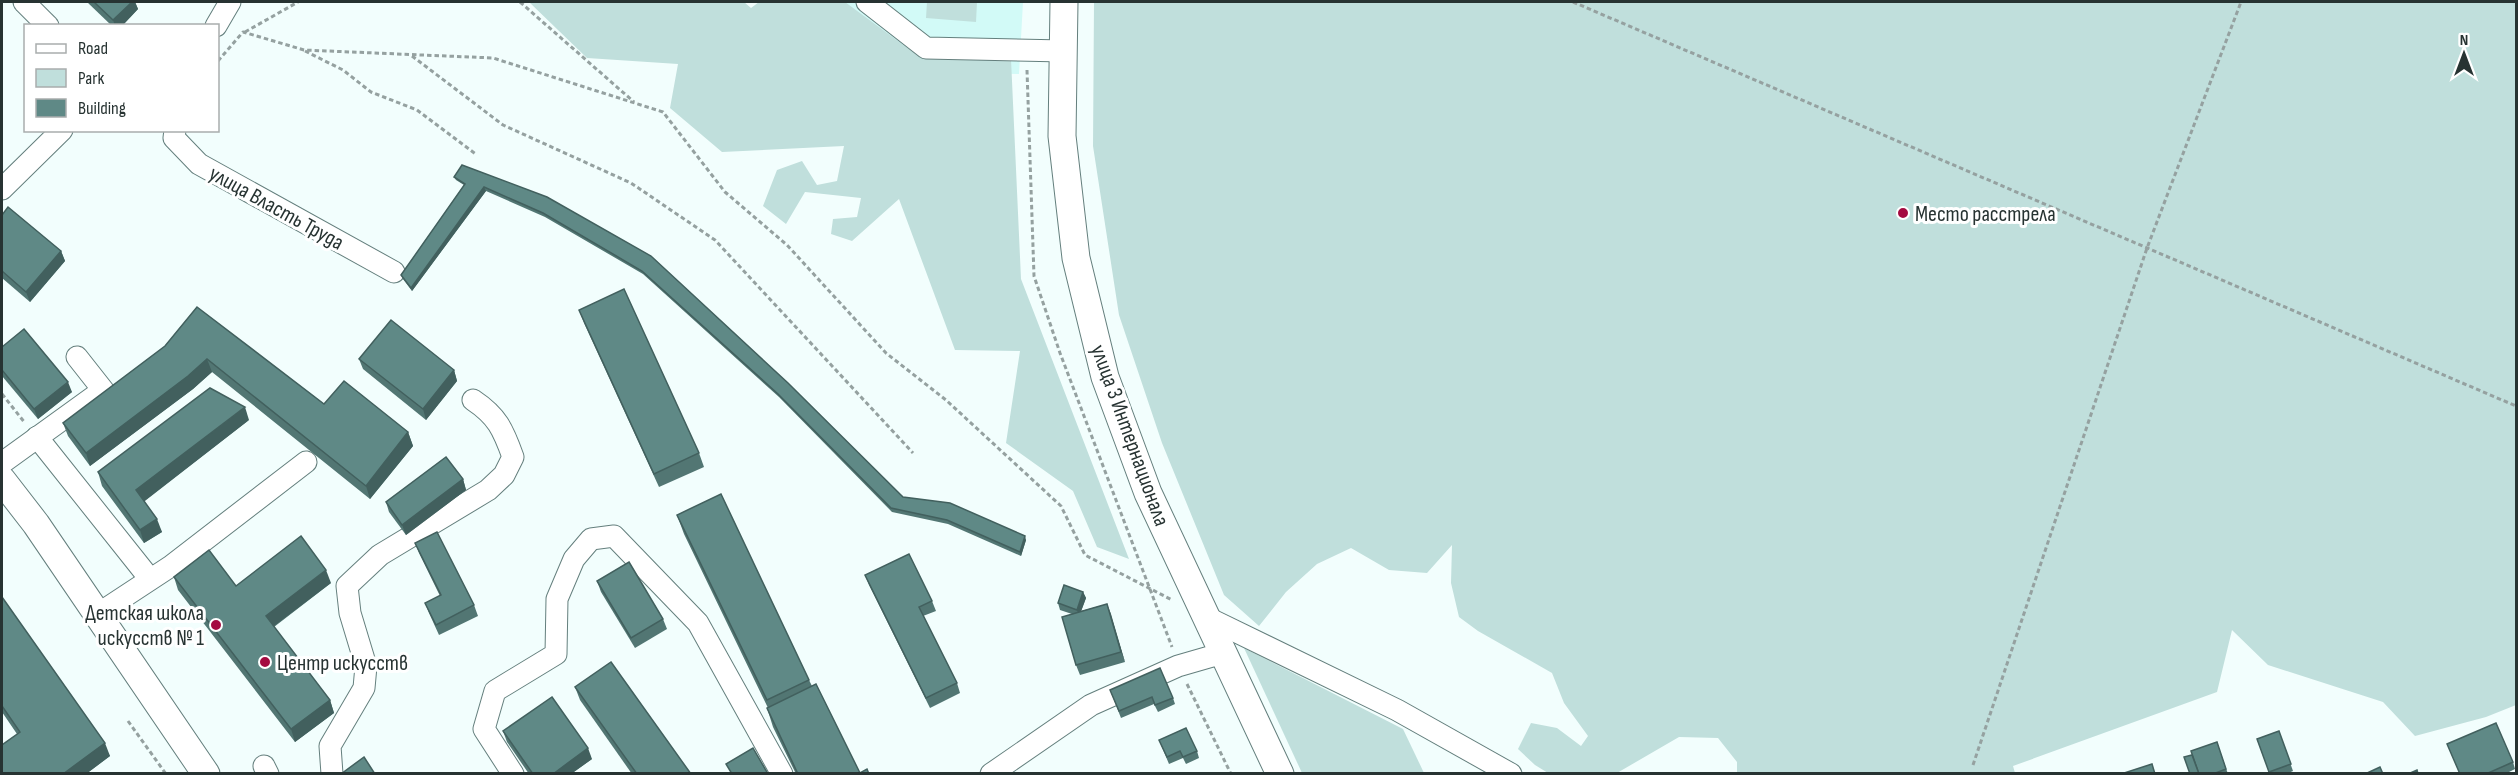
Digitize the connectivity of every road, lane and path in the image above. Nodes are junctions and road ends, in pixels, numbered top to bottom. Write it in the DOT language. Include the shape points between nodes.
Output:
graph roads {
  1 [pos="24,2"];
  2 [pos="230,2"];
  3 [pos="298,2"];
  4 [pos="520,2"];
  5 [pos="867,2"];
  6 [pos="1064,2"];
  7 [pos="1573,2"];
  8 [pos="2241,2"];
  9 [pos="46,24"];
  10 [pos="217,24"];
  11 [pos="243,32"];
  12 [pos="304,50"];
  13 [pos="1064,51"];
  14 [pos="411,54"];
  15 [pos="219,60"];
  16 [pos="636,103"];
  17 [pos="60,132"];
  18 [pos="175,132"];
  19 [pos="477,155"];
  20 [pos="2,189"];
  21 [pos="2147,248"];
  22 [pos="394,272"];
  23 [pos="77,357"];
  24 [pos="2,394"];
  25 [pos="473,400"];
  26 [pos="2517,406"];
  27 [pos="37,437"];
  28 [pos="914,453"];
  29 [pos="306,462"];
  30 [pos="2,463"];
  31 [pos="2,480"];
  32 [pos="150,579"];
  33 [pos="98,614"];
  34 [pos="1206,617"];
  35 [pos="1223,653"];
  36 [pos="128,721"];
  37 [pos="1973,765"];
  38 [pos="166,774"];
  39 [pos="206,774"];
  40 [pos="332,774"];
  41 [pos="513,774"];
  42 [pos="782,774"];
  43 [pos="991,774"];
  44 [pos="1280,774"];
  45 [pos="1511,774"];
  1 -- 9 [label="street"];
  2 -- 10 [label="street"];
  3 -- 11 [label="path"];
  4 -- 16 [label="path"];
  5 -- 13 [label="street" via="926,48"];
  6 -- 13 [label="main road, улица 3 Интернационала"];
  7 -- 21 [label="path"];
  8 -- 21 [label="path"];
  11 -- 12 [label="path"];
  11 -- 15 [label="path"];
  12 -- 14 [label="path"];
  12 -- 19 [label="path" via="343,70 371,92 417,110"];
  13 -- 34 [label="main road, улица 3 Интернационала" via="1062,136 1076,258 1105,377 1148,493"];
  14 -- 16 [label="path" via="493,58"];
  14 -- 28 [label="path" via="502,125 631,183 715,240"];
  16 -- 34 [label="path" via="663,112 725,192 787,245 886,353 946,400 1061,506 1085,555"];
  17 -- 20 [label="street"];
  18 -- 22 [label="street, улица Власть Труда" via="174,138 199,164"];
  21 -- 26 [label="path"];
  21 -- 37 [label="path"];
  23 -- 27 [label="street" via="103,390"];
  24 -- 27 [label="path"];
  25 -- 40 [label="street" via="491,412 513,457 504,476 488,490 381,555 347,586 350,613 366,666 364,688 330,746"];
  27 -- 30 [label="street"];
  27 -- 32 [label="street"];
  29 -- 32 [label="street"];
  31 -- 33 [label="main road"];
  32 -- 33 [label="street"];
  33 -- 39 [label="main road"];
  34 -- 35 [label="main road, улица 3 Интернационала"];
  34 -- 45 [label="street" via="1397,710"];
  35 -- 43 [label="street" via="1178,666 1091,705"];
  35 -- 44 [label="main road, улица 3 Интернационала"];
  36 -- 38 [label="path"];
  41 -- 42 [label="street" via="484,729 495,691 556,654 557,599 574,559 591,539 604,536 614,536 698,623"];
}
